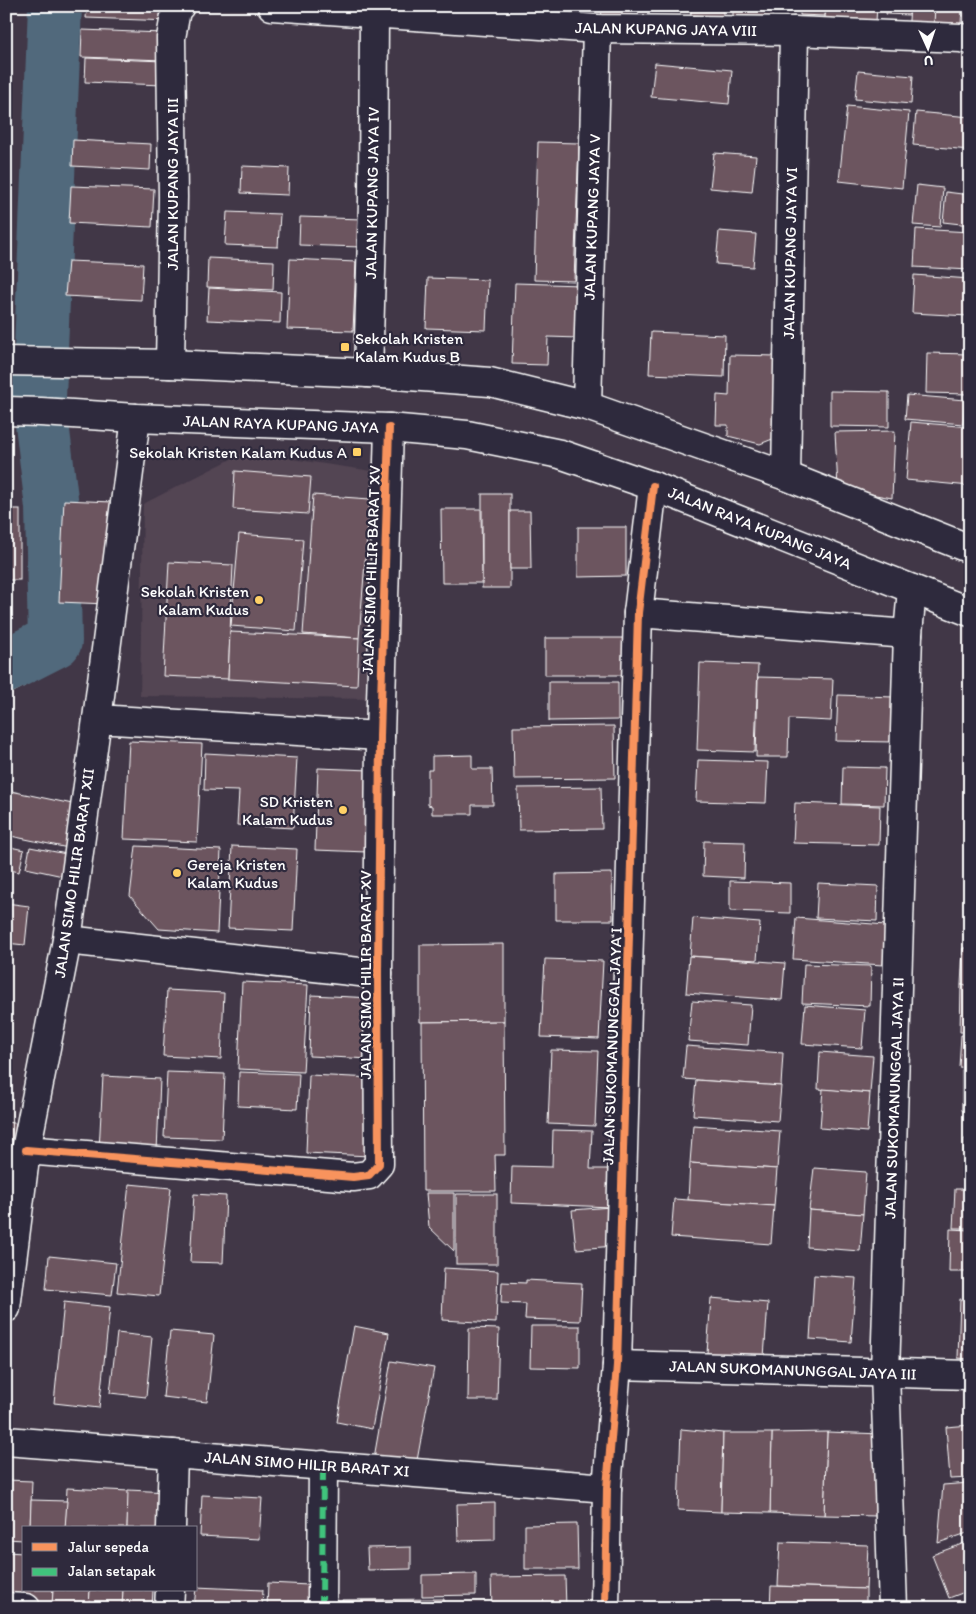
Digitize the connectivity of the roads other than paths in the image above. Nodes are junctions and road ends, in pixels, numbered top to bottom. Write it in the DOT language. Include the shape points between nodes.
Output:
graph roads {
  1 [pos="180,6"];
  2 [pos="272,6"];
  3 [pos="374,12"];
  4 [pos="597,29"];
  5 [pos="794,31"];
  6 [pos="970,40"];
  7 [pos="6,361"];
  8 [pos="170,364"];
  9 [pos="368,373"];
  10 [pos="587,406"];
  11 [pos="9,411"];
  12 [pos="136,418"];
  13 [pos="389,428"];
  14 [pos="786,476"];
  15 [pos="653,486"];
  16 [pos="970,549"];
  17 [pos="912,589"];
  18 [pos="970,612"];
  19 [pos="638,613"];
  20 [pos="908,634"];
  21 [pos="96,719"];
  22 [pos="380,736"];
  23 [pos="67,940"];
  24 [pos="378,974"];
  25 [pos="26,1150"];
  26 [pos="6,1308"];
  27 [pos="617,1365"];
  28 [pos="886,1373"];
  29 [pos="970,1375"];
  30 [pos="6,1441"];
  31 [pos="172,1454"];
  32 [pos="323,1465"];
  33 [pos="608,1488"];
  34 [pos="171,1526"];
  35 [pos="170,1592"];
  36 [pos="6,1607"];
  37 [pos="26,1608"];
  38 [pos="169,1608"];
  39 [pos="322,1608"];
  40 [pos="605,1608"];
  41 [pos="893,1608"];
  1 -- 8 [label="street, JALAN KUPANG JAYA III" via="176,10 171,38"];
  2 -- 3 [label="street, JALAN KUPANG JAYA VIII"];
  3 -- 4 [label="street, JALAN KUPANG JAYA VIII"];
  3 -- 9 [label="street, JALAN KUPANG JAYA IV"];
  4 -- 5 [label="street, JALAN KUPANG JAYA VIII"];
  4 -- 10 [label="street, JALAN KUPANG JAYA V"];
  5 -- 6 [label="street, JALAN KUPANG JAYA VIII"];
  5 -- 14 [label="street, JALAN KUPANG JAYA VI"];
  7 -- 8 [label="street"];
  8 -- 9 [label="street"];
  9 -- 10 [label="street" via="490,382"];
  10 -- 14 [label="street"];
  11 -- 12 [label="street, JALAN RAYA KUPANG JAYA"];
  12 -- 13 [label="street, JALAN RAYA KUPANG JAYA"];
  12 -- 21 [label="street, JALAN SIMO HILIR BARAT XII"];
  13 -- 15 [label="street, JALAN RAYA KUPANG JAYA" via="466,435 560,454"];
  13 -- 22 [label="street, JALAN SIMO HILIR BARAT XV"];
  14 -- 16 [label="street"];
  15 -- 17 [label="street, JALAN RAYA KUPANG JAYA"];
  15 -- 19 [label="street, JALAN SUKOMANUNGGAL JAYA I"];
  17 -- 18 [label="street, JALAN RAYA KUPANG JAYA"];
  17 -- 20 [label="street, JALAN SUKOMANUNGGAL JAYA II"];
  19 -- 20 [label="street"];
  19 -- 27 [label="street, JALAN SUKOMANUNGGAL JAYA I"];
  20 -- 28 [label="street, JALAN SUKOMANUNGGAL JAYA II"];
  21 -- 22 [label="street"];
  21 -- 23 [label="street, JALAN SIMO HILIR BARAT XII"];
  22 -- 24 [label="street, JALAN SIMO HILIR BARAT XV"];
  23 -- 24 [label="street"];
  23 -- 25 [label="street, JALAN SIMO HILIR BARAT XII"];
  24 -- 25 [label="street, JALAN SIMO HILIR BARAT XV" via="379,1164 369,1175 353,1177"];
  25 -- 26 [label="street, JALAN SIMO HILIR BARAT XII"];
  27 -- 28 [label="street, JALAN SUKOMANUNGGAL JAYA III"];
  27 -- 33 [label="street, JALAN SUKOMANUNGGAL JAYA I"];
  28 -- 29 [label="street, JALAN SUKOMANUNGGAL JAYA III"];
  28 -- 41 [label="street, JALAN SUKOMANUNGGAL JAYA II"];
  30 -- 31 [label="street, JALAN SIMO HILIR BARAT XI"];
  31 -- 32 [label="street, JALAN SIMO HILIR BARAT XI"];
  31 -- 34 [label="street"];
  32 -- 33 [label="street, JALAN SIMO HILIR BARAT XI"];
  32 -- 39 [label="street"];
  33 -- 40 [label="street, JALAN SUKOMANUNGGAL JAYA I"];
  35 -- 38 [label="street"];
  36 -- 37 [label="street"];
}
